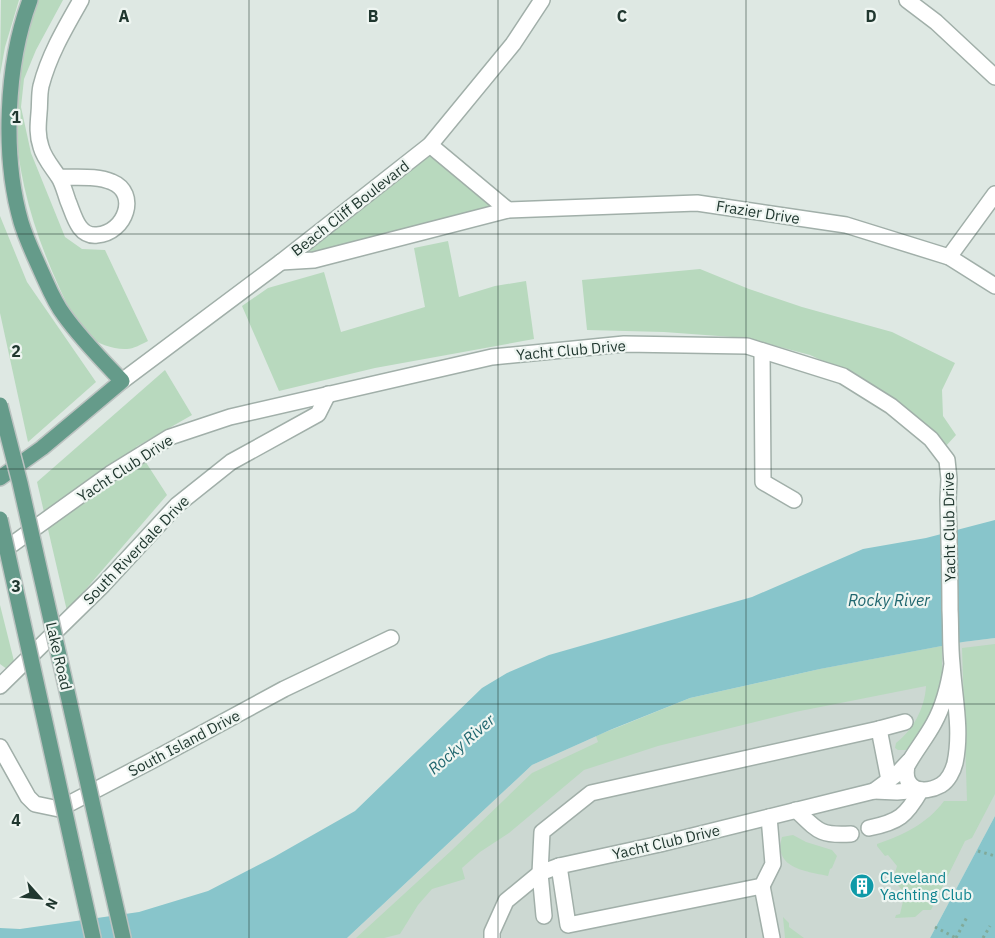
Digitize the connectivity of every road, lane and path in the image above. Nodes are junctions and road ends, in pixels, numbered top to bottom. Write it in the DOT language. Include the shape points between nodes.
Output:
graph roads {
  1 [pos="30,0"];
  2 [pos="80,0"];
  3 [pos="542,0"];
  4 [pos="907,0"];
  5 [pos="995,77"];
  6 [pos="430,145"];
  7 [pos="60,177"];
  8 [pos="995,194"];
  9 [pos="508,210"];
  10 [pos="949,257"];
  11 [pos="281,262"];
  12 [pos="995,286"];
  13 [pos="762,351"];
  14 [pos="122,381"];
  15 [pos="328,394"];
  16 [pos="0,405"];
  17 [pos="0,478"];
  18 [pos="794,500"];
  19 [pos="0,519"];
  20 [pos="0,551"];
  21 [pos="392,638"];
  22 [pos="952,664"];
  23 [pos="0,686"];
  24 [pos="905,722"];
  25 [pos="879,729"];
  26 [pos="0,748"];
  27 [pos="911,758"];
  28 [pos="889,780"];
  29 [pos="921,790"];
  30 [pos="874,791"];
  31 [pos="796,810"];
  32 [pos="769,817"];
  33 [pos="869,828"];
  34 [pos="851,834"];
  35 [pos="978,851"];
  36 [pos="995,856"];
  37 [pos="559,866"];
  38 [pos="540,873"];
  39 [pos="762,886"];
  40 [pos="968,914"];
  41 [pos="544,916"];
  42 [pos="990,926"];
  43 [pos="936,927"];
  44 [pos="569,931"];
  45 [pos="93,938"];
  46 [pos="123,938"];
  47 [pos="492,938"];
  48 [pos="772,938"];
  49 [pos="954,938"];
  50 [pos="983,938"];
  1 -- 14 [label="main road" via="18,41 11,85 9,137 21,223 50,292 64,315"];
  2 -- 7 [label="street" via="54,49 41,88 38,130 41,148 49,166"];
  3 -- 6 [label="street, Beach Cliff Boulevard" via="513,44"];
  4 -- 5 [label="street" via="936,22"];
  6 -- 9 [label="street"];
  6 -- 11 [label="street, Beach Cliff Boulevard"];
  7 -- 7 [label="street" via="114,182 124,190 127,202 126,214 120,224 112,232 99,235 82,231"];
  8 -- 10 [label="street"];
  9 -- 10 [label="street, Frazier Drive" via="697,203 846,225"];
  9 -- 11 [label="street, Frazier Drive" via="314,260"];
  10 -- 12 [label="street, Frazier Drive"];
  11 -- 14 [label="street, Beach Cliff Boulevard"];
  13 -- 15 [label="street, Yacht Club Drive" via="746,346 615,345 492,357"];
  13 -- 18 [label="street" via="762,482"];
  13 -- 22 [label="street, Yacht Club Drive" via="843,376 898,411 931,439 947,460"];
  14 -- 17 [label="main road" via="42,448"];
  15 -- 20 [label="street, Yacht Club Drive" via="230,417 170,436"];
  15 -- 23 [label="street, South Riverdale Drive" via="318,414 231,462 177,505 103,585"];
  16 -- 46 [label="main road, Lake Road, bridge"];
  19 -- 45 [label="main road, Lake Road, bridge"];
  21 -- 26 [label="street, South Island Drive" via="284,689 59,809 35,804 28,797"];
  22 -- 27 [label="street, Yacht Club Drive" via="943,703 934,724"];
  22 -- 29 [label="street, Yacht Club Drive" via="958,713 955,762 944,784"];
  24 -- 25 [label="street"];
  25 -- 28 [label="street"];
  25 -- 38 [label="street" via="591,793 542,832"];
  27 -- 28 [label="street, Yacht Club Drive"];
  27 -- 29 [label="street, Yacht Club Drive" via="906,773 908,782"];
  28 -- 30 [label="street, Yacht Club Drive"];
  29 -- 30 [label="street, Yacht Club Drive"];
  29 -- 33 [label="street" via="910,809 900,818"];
  30 -- 31 [label="street, Yacht Club Drive"];
  31 -- 32 [label="street, Yacht Club Drive"];
  31 -- 34 [label="street" via="818,830 833,835"];
  32 -- 37 [label="street, Yacht Club Drive"];
  32 -- 39 [label="street" via="774,864"];
  35 -- 36 [label="path"];
  37 -- 38 [label="street, Yacht Club Drive"];
  37 -- 44 [label="street"];
  38 -- 41 [label="street"];
  38 -- 47 [label="street, Yacht Club Drive" via="506,901"];
  39 -- 44 [label="street"];
  39 -- 48 [label="street"];
  40 -- 49 [label="path"];
  42 -- 50 [label="path"];
  43 -- 49 [label="path"];
}
